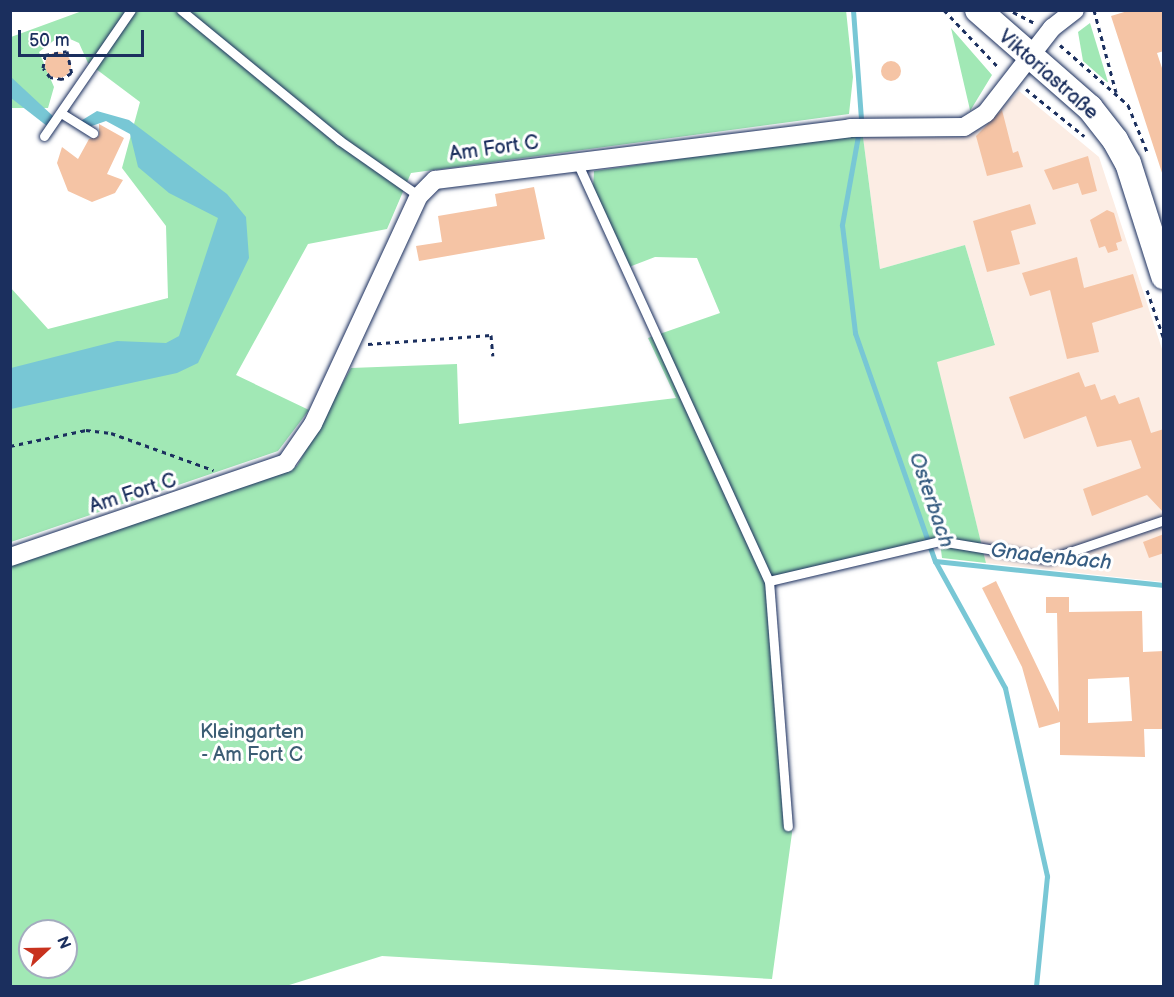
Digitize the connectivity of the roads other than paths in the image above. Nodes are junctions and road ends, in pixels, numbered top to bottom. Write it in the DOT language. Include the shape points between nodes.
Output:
graph roads {
  1 [pos="130,10"];
  2 [pos="182,10"];
  3 [pos="978,10"];
  4 [pos="1075,10"];
  5 [pos="1031,57"];
  6 [pos="60,116"];
  7 [pos="93,133"];
  8 [pos="44,136"];
  9 [pos="576,160"];
  10 [pos="419,196"];
  11 [pos="1157,236"];
  12 [pos="1154,278"];
  13 [pos="1164,520"];
  14 [pos="10,557"];
  15 [pos="769,581"];
  16 [pos="788,826"];
  1 -- 6 [label="lane" via="118,22"];
  2 -- 10 [label="lane" via="339,140"];
  3 -- 5 [label="main road, Viktoriastraße"];
  4 -- 5 [label="street, Am Fort C" via="1052,28"];
  5 -- 9 [label="street, Am Fort C" via="979,120 964,128 857,128"];
  5 -- 11 [label="main road, Viktoriastraße" via="1090,108 1115,140"];
  6 -- 7 [label="lane"];
  6 -- 8 [label="lane"];
  9 -- 10 [label="street, Am Fort C" via="435,180"];
  9 -- 15 [label="lane"];
  10 -- 14 [label="street, Am Fort C" via="295,454 275,469 229,486"];
  11 -- 12 [label="main road, Viktoriastraße"];
  13 -- 15 [label="lane" via="1049,559 940,541"];
  15 -- 16 [label="lane"];
}
